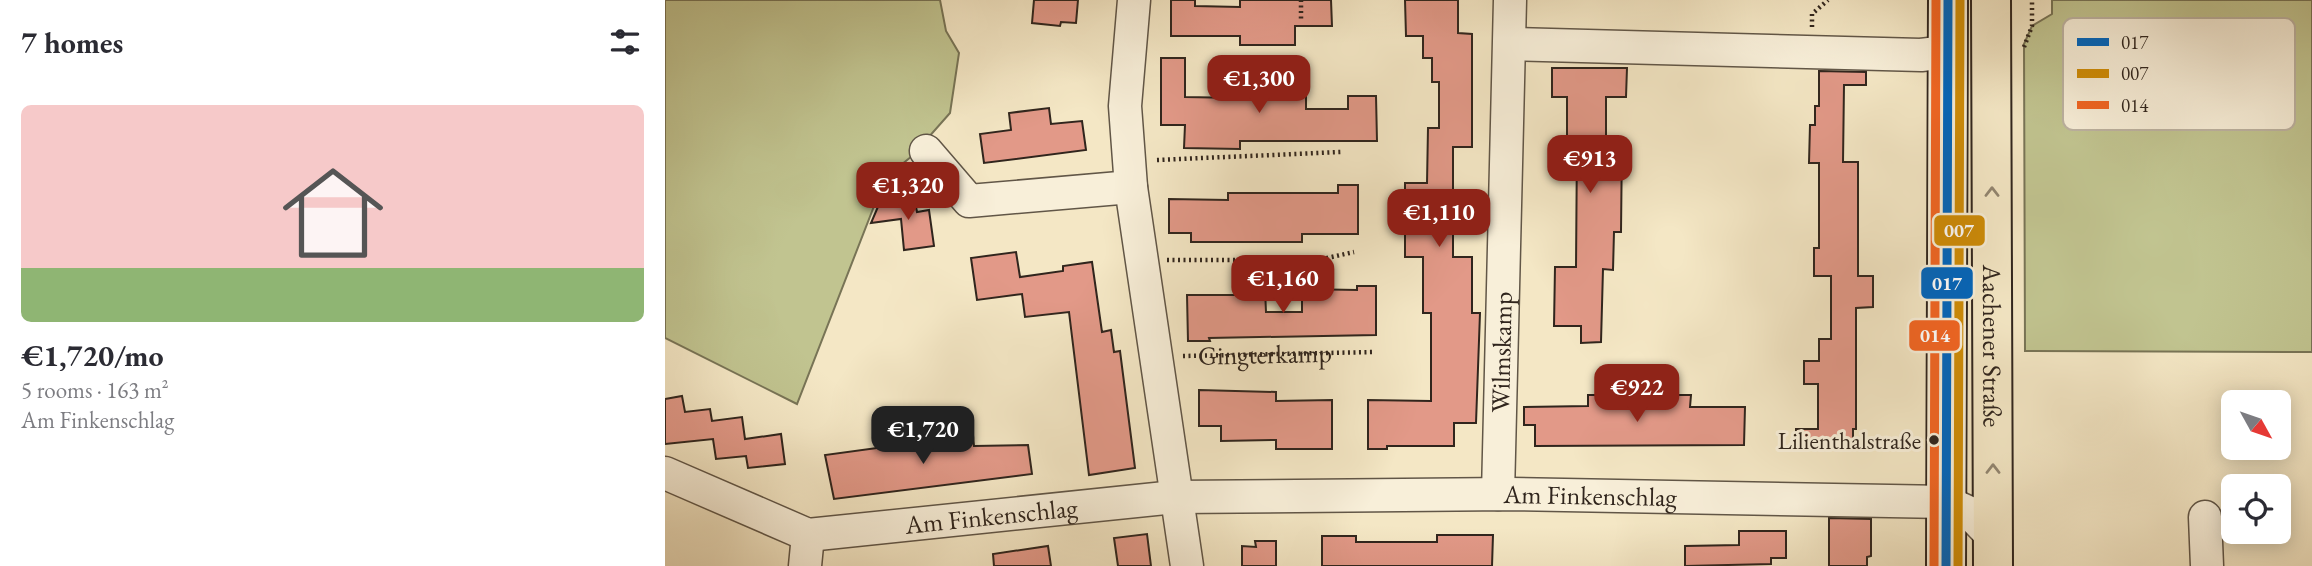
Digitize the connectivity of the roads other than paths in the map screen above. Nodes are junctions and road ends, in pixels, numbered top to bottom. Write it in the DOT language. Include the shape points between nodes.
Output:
graph roads {
  1 [pos="1134,0"];
  2 [pos="1510,0"];
  3 [pos="1948,0"];
  4 [pos="1991,0"];
  5 [pos="1510,44"];
  6 [pos="1946,52"];
  7 [pos="926,150"];
  8 [pos="1130,174"];
  9 [pos="665,473"];
  10 [pos="1498,494"];
  11 [pos="1175,497"];
  12 [pos="1946,502"];
  13 [pos="2205,517"];
  14 [pos="806,551"];
  15 [pos="1993,552"];
  16 [pos="1188,566"];
  17 [pos="1946,566"];
  18 [pos="2207,566"];
  1 -- 8 [label="street" via="1125,106"];
  2 -- 5 [label="street, Wilmskamp"];
  3 -- 6 [label="main road, Aachener Straße"];
  15 -- 4 [label="main road, Aachener Straße, one-way"];
  5 -- 6 [label="street"];
  5 -- 10 [label="street, Wilmskamp"];
  6 -- 12 [label="main road, Aachener Straße"];
  7 -- 8 [label="street" via="968,201"];
  8 -- 11 [label="street"];
  9 -- 14 [label="street, Am Finkenschlag"];
  10 -- 11 [label="street, Am Finkenschlag"];
  10 -- 12 [label="street, Am Finkenschlag"];
  11 -- 14 [label="street, Am Finkenschlag"];
  11 -- 16 [label="street"];
  12 -- 15 [label="street, Am Finkenschlag" via="1970,513"];
  12 -- 17 [label="main road, Aachener Straße"];
  13 -- 18 [label="street"];
}
